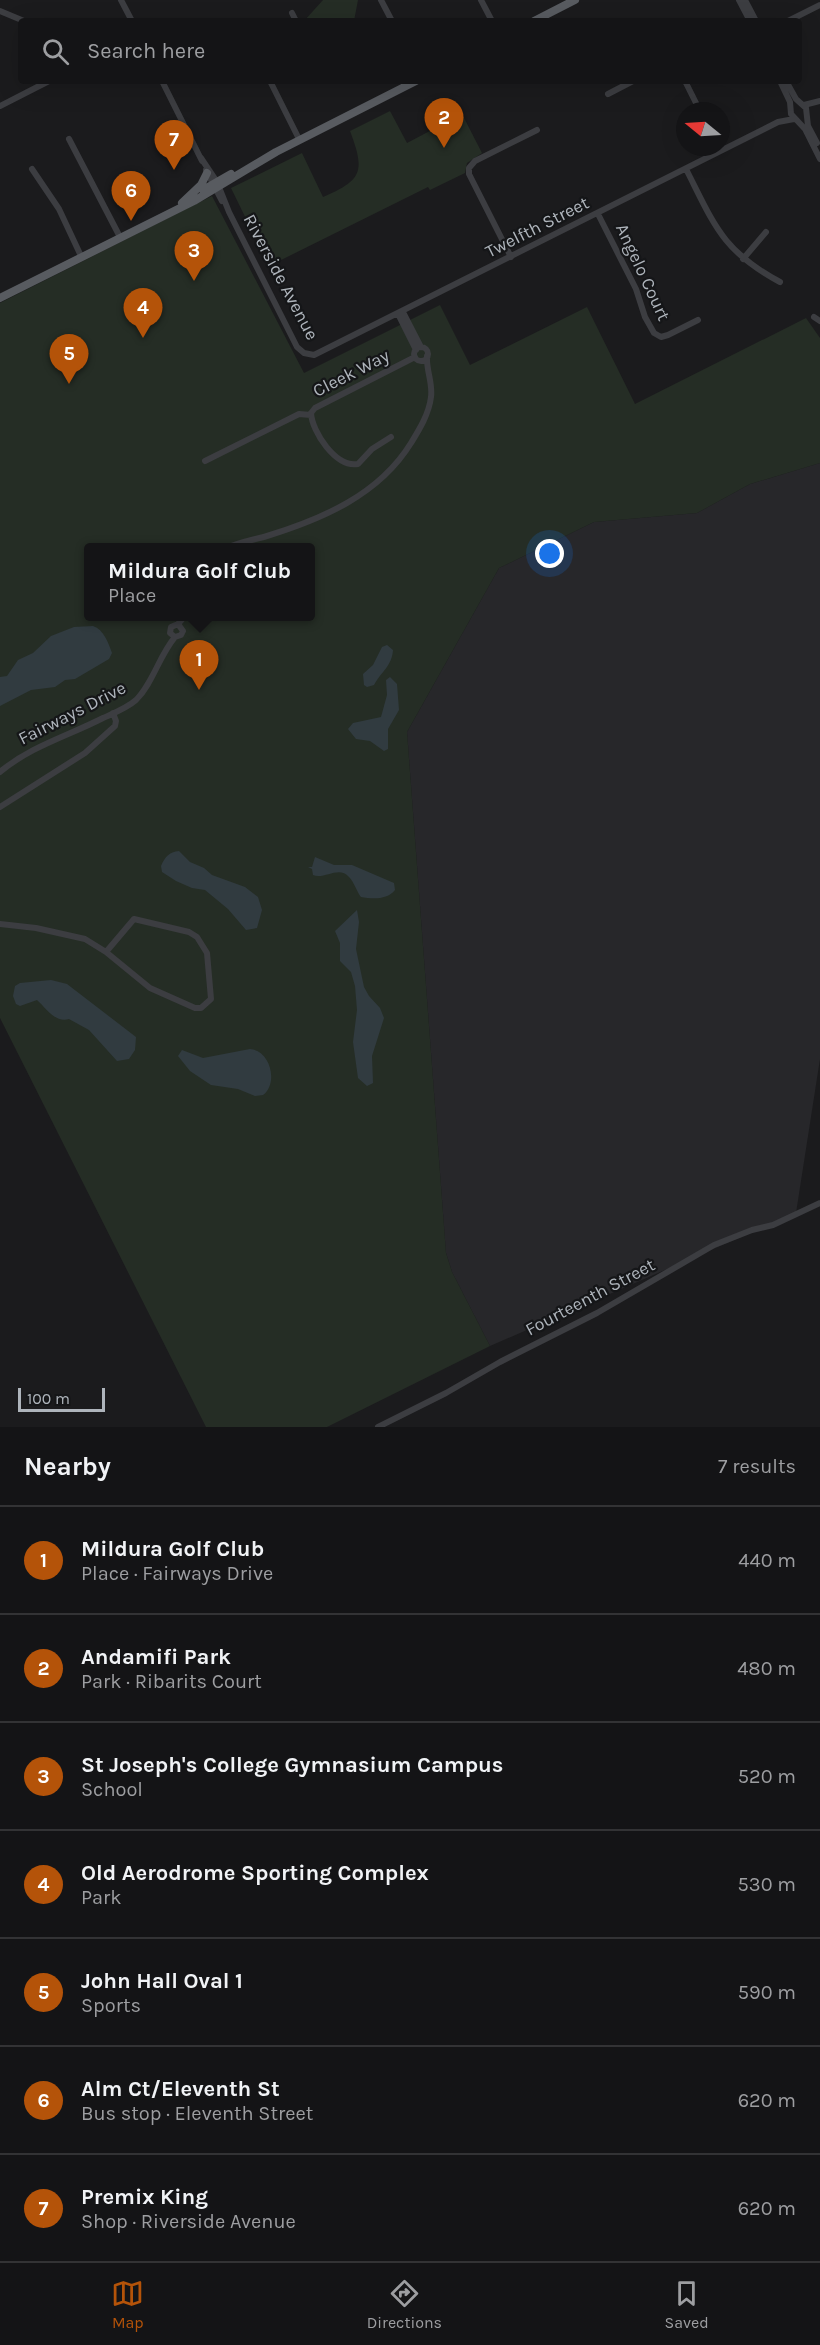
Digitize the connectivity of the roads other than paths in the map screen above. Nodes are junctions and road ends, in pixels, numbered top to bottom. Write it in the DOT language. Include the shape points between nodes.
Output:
graph roads {
  1 [pos="130,0"];
  2 [pos="381,0"];
  3 [pos="481,0"];
  4 [pos="575,0"];
  5 [pos="739,0"];
  6 [pos="746,0"];
  7 [pos="122,2"];
  8 [pos="820,5"];
  9 [pos="0,11"];
  10 [pos="292,13"];
  11 [pos="18,18"];
  12 [pos="130,18"];
  13 [pos="294,18"];
  14 [pos="390,18"];
  15 [pos="490,18"];
  16 [pos="540,18"];
  17 [pos="748,18"];
  18 [pos="755,18"];
  19 [pos="794,18"];
  20 [pos="43,84"];
  21 [pos="164,84"];
  22 [pos="271,84"];
  23 [pos="410,84"];
  24 [pos="627,84"];
  25 [pos="686,84"];
  26 [pos="781,84"];
  27 [pos="788,84"];
  28 [pos="608,94"];
  29 [pos="696,102"];
  30 [pos="818,102"];
  31 [pos="0,106"];
  32 [pos="804,109"];
  33 [pos="791,110"];
  34 [pos="796,119"];
  35 [pos="778,122"];
  36 [pos="537,130"];
  37 [pos="69,139"];
  38 [pos="299,140"];
  39 [pos="730,144"];
  40 [pos="820,149"];
  41 [pos="708,156"];
  42 [pos="201,158"];
  43 [pos="820,159"];
  44 [pos="32,169"];
  45 [pos="686,169"];
  46 [pos="207,173"];
  47 [pos="216,185"];
  48 [pos="181,204"];
  49 [pos="169,212"];
  50 [pos="598,214"];
  51 [pos="766,232"];
  52 [pos="120,237"];
  53 [pos="81,256"];
  54 [pos="511,257"];
  55 [pos="743,259"];
  56 [pos="780,282"];
  57 [pos="0,298"];
  58 [pos="400,313"];
  59 [pos="698,320"];
  60 [pos="418,354"];
  61 [pos="308,355"];
  62 [pos="427,356"];
  63 [pos="427,366"];
  64 [pos="311,415"];
  65 [pos="391,437"];
  66 [pos="205,461"];
  67 [pos="243,543"];
  68 [pos="182,621"];
  69 [pos="180,625"];
  70 [pos="173,636"];
  71 [pos="113,713"];
  72 [pos="0,772"];
  73 [pos="0,807"];
  74 [pos="0,924"];
  75 [pos="106,952"];
  76 [pos="820,1203"];
  77 [pos="378,1427"];
  1 -- 7 [label="street"];
  2 -- 14 [label="street"];
  3 -- 15 [label="street"];
  4 -- 16 [label="main road"];
  5 -- 17 [label="street"];
  6 -- 18 [label="street"];
  7 -- 12 [label="street"];
  8 -- 19 [label="street"];
  9 -- 11 [label="street"];
  10 -- 13 [label="street"];
  20 -- 31 [label="street"];
  21 -- 42 [label="street, Riverside Avenue"];
  22 -- 38 [label="street"];
  23 -- 38 [label="main road"];
  24 -- 28 [label="street"];
  25 -- 29 [label="street"];
  26 -- 33 [label="street"];
  27 -- 32 [label="street"];
  30 -- 32 [label="street"];
  32 -- 33 [label="street, Twelfth Street" via="795,105"];
  32 -- 34 [label="street, Twelfth Street"];
  32 -- 40 [label="street"];
  33 -- 34 [label="street"];
  33 -- 35 [label="street, Twelfth Street"];
  34 -- 35 [label="street, Twelfth Street"];
  34 -- 43 [label="street"];
  35 -- 39 [label="street, Twelfth Street"];
  36 -- 54 [label="street" via="475,160 469,168"];
  37 -- 52 [label="street"];
  38 -- 47 [label="main road"];
  41 -- 45 [label="street, Twelfth Street"];
  42 -- 46 [label="street, Riverside Avenue"];
  42 -- 47 [label="street, Riverside Avenue"];
  44 -- 53 [label="street" via="59,209"];
  45 -- 50 [label="street, Twelfth Street"];
  45 -- 55 [label="street" via="718,231"];
  46 -- 47 [label="street, Riverside Avenue"];
  46 -- 48 [label="main road" via="201,185"];
  47 -- 48 [label="main road"];
  47 -- 49 [label="main road"];
  47 -- 61 [label="street, Riverside Avenue" via="297,347"];
  48 -- 49 [label="main road"];
  49 -- 52 [label="main road"];
  50 -- 54 [label="street, Twelfth Street"];
  50 -- 59 [label="street, Angelo Court" via="654,333 668,335"];
  51 -- 55 [label="street"];
  52 -- 53 [label="main road"];
  53 -- 57 [label="main road"];
  54 -- 58 [label="street, Twelfth Street"];
  55 -- 56 [label="street"];
  58 -- 60 [label="street"];
  58 -- 61 [label="street, Twelfth Street"];
  60 -- 62 [label="street, Cleek Way"];
  60 -- 62 [label="street" via="427,350"];
  60 -- 63 [label="street"];
  60 -- 64 [label="street, Cleek Way" via="315,408"];
  62 -- 63 [label="street"];
  63 -- 67 [label="street" via="431,392 425,417 402,456 378,482 329,513"];
  64 -- 65 [label="street, Cleek Way" via="327,448 348,464 358,464"];
  64 -- 66 [label="street" via="299,414"];
  68 -- 69 [label="street"];
  69 -- 70 [label="street" via="181,635"];
  69 -- 70 [label="street" via="171,627"];
  70 -- 71 [label="street, Fairways Drive" via="138,698"];
  71 -- 72 [label="street, Fairways Drive" via="30,751"];
  71 -- 73 [label="street" via="115,726 85,753"];
  74 -- 75 [label="street" via="78,936"];
  75 -- 75 [label="street" via="150,988 169,997 195,1008 211,999 207,953 189,932 134,919"];
  76 -- 77 [label="street, Fourteenth Street" via="773,1225 714,1245 597,1313"];
}
